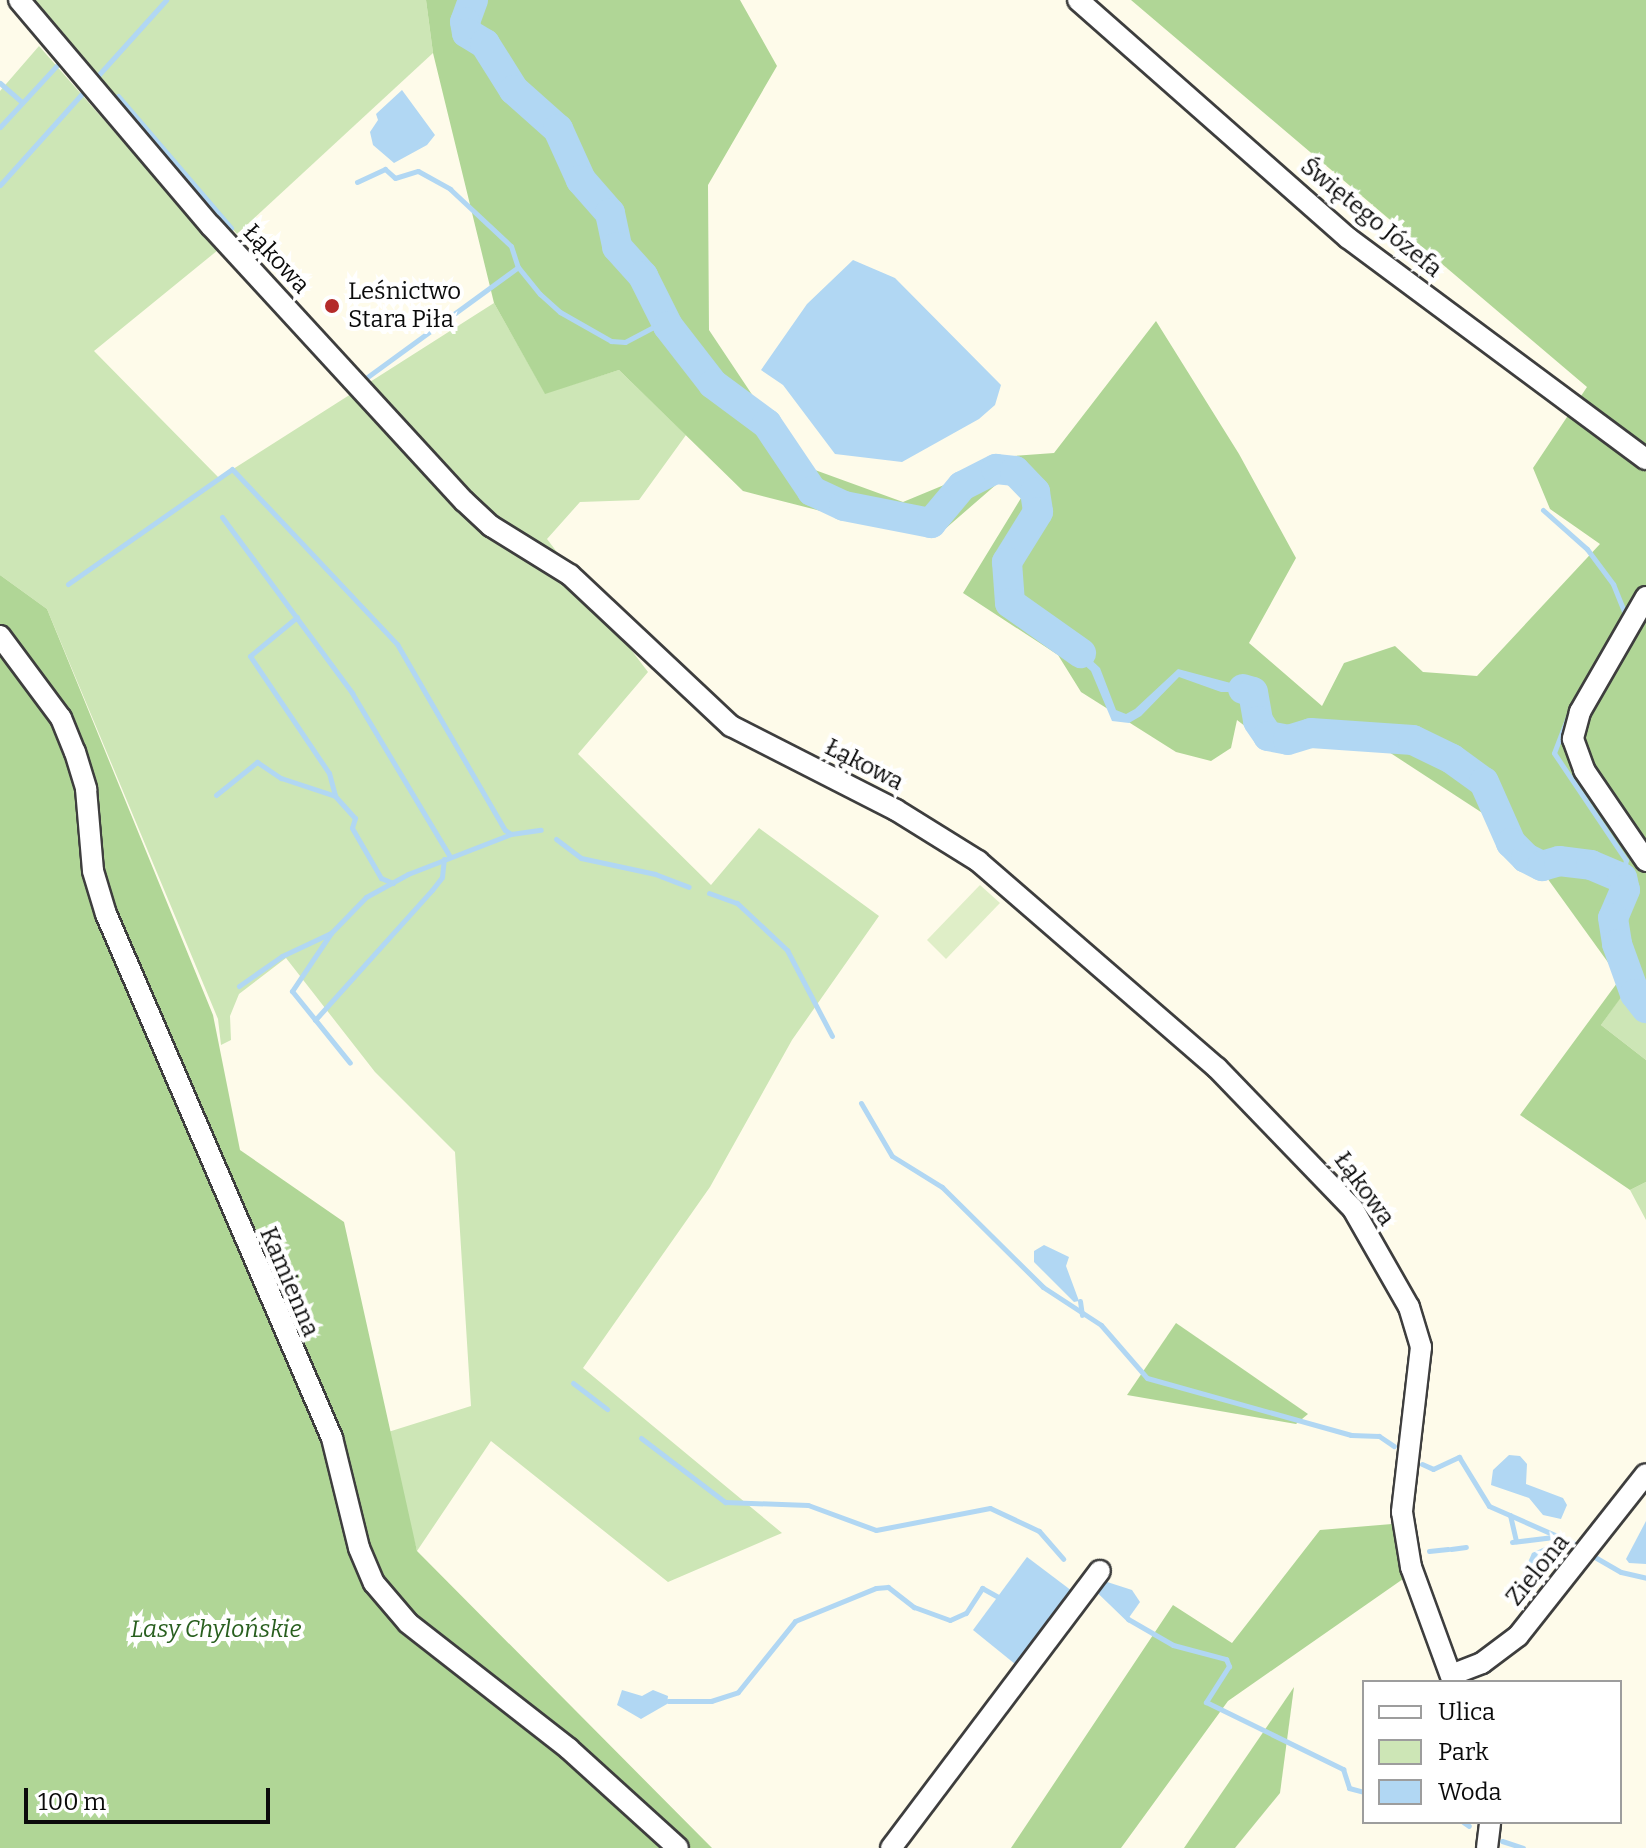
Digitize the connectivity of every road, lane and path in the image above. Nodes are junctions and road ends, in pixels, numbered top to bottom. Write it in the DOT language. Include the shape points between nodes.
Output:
graph roads {
  1 [pos="19,0"];
  2 [pos="1078,0"];
  3 [pos="1646,459"];
  4 [pos="1646,597"];
  5 [pos="0,636"];
  6 [pos="1646,861"];
  7 [pos="1646,1474"];
  8 [pos="1100,1571"];
  9 [pos="1452,1678"];
  10 [pos="1490,1824"];
  11 [pos="678,1848"];
  12 [pos="891,1848"];
  13 [pos="1487,1848"];
  1 -- 9 [label="street, Łąkowa" via="211,226 491,526 570,575 731,726 896,810 978,861 1217,1068 1325,1176 1353,1209 1409,1307 1421,1347 1402,1512 1411,1567"];
  2 -- 3 [label="street, Świętego Józefa" via="1348,238"];
  4 -- 6 [label="street" via="1580,712 1573,739 1584,770"];
  5 -- 11 [label="street, Kamienna" via="61,718 75,752 86,789 93,871 106,914 332,1438 359,1548 374,1583 408,1623 569,1749"];
  7 -- 9 [label="street, Zielona" via="1518,1636"];
  8 -- 12 [label="street"];
  10 -- 13 [label="street"];
}
